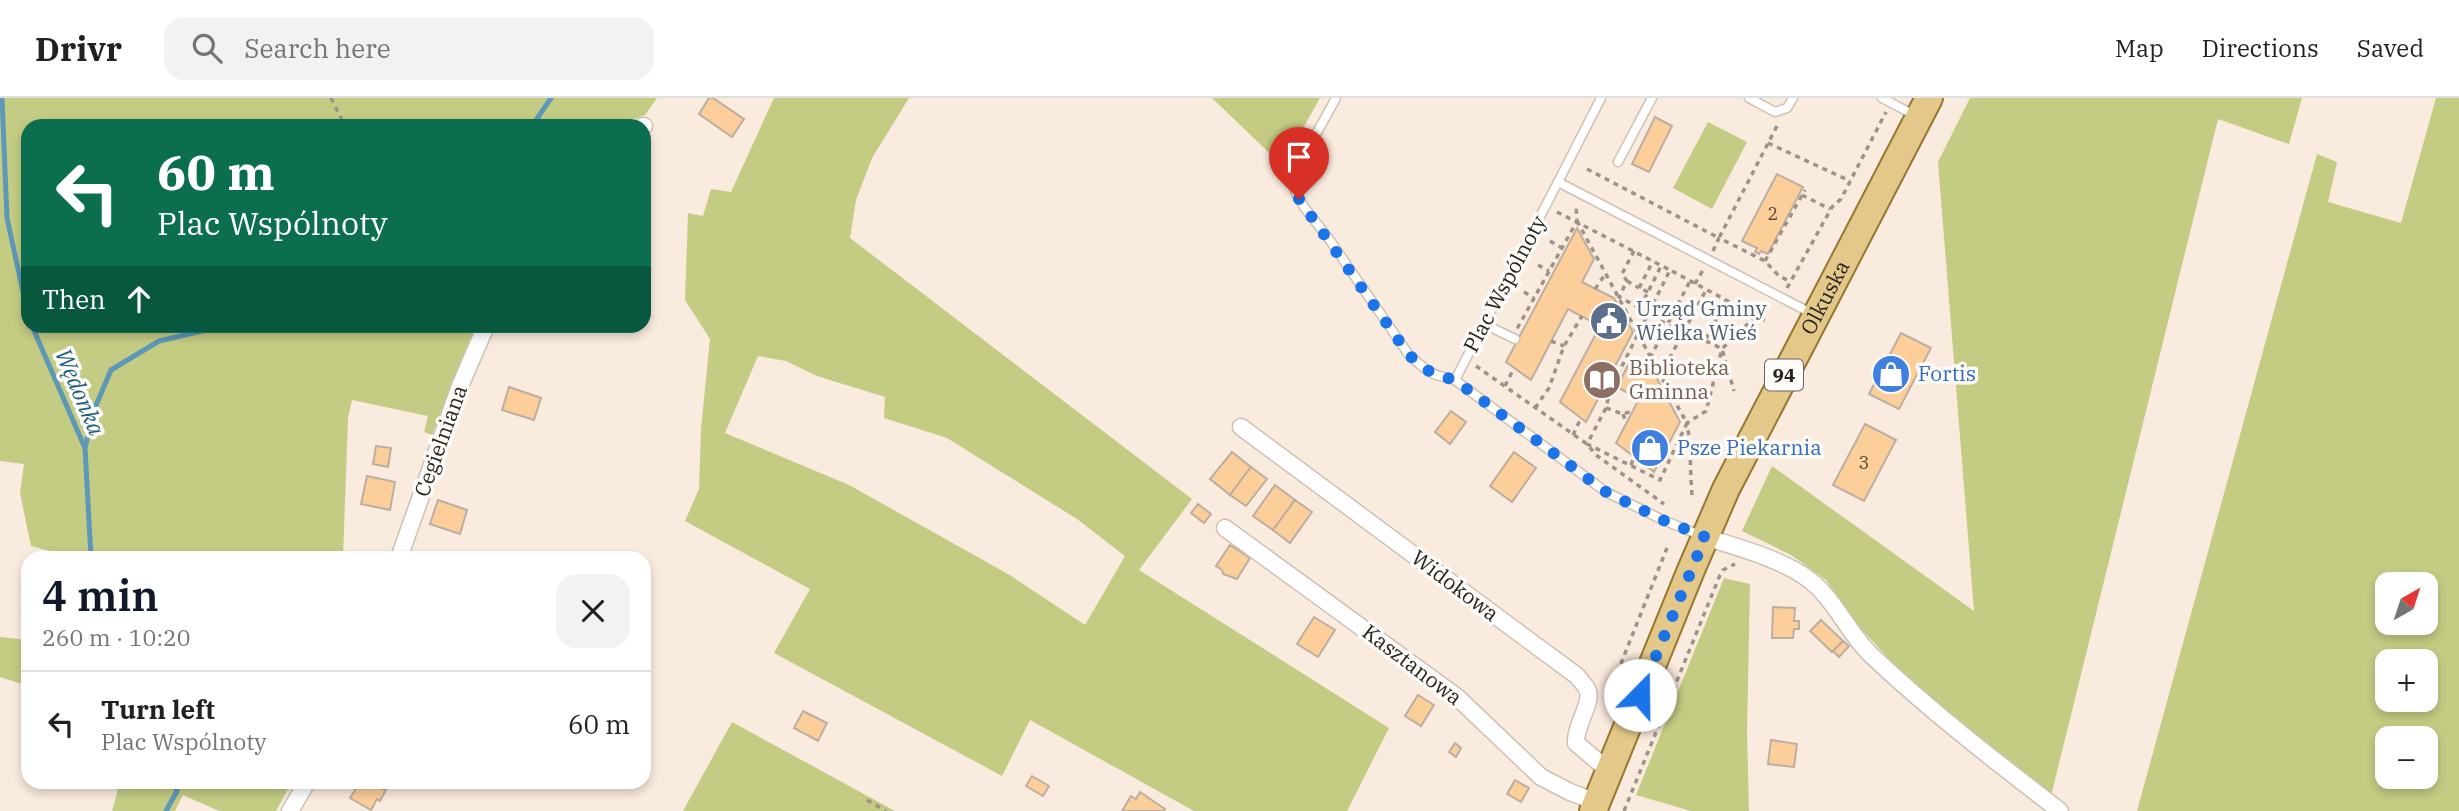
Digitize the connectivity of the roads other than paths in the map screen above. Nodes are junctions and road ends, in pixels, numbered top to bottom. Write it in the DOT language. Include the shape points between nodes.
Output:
graph roads {
  1 [pos="1336,98"];
  2 [pos="1601,98"];
  3 [pos="1652,98"];
  4 [pos="1749,98"];
  5 [pos="1793,98"];
  6 [pos="1882,98"];
  7 [pos="1923,108"];
  8 [pos="1618,162"];
  9 [pos="1558,182"];
  10 [pos="1815,315"];
  11 [pos="1484,324"];
  12 [pos="483,333"];
  13 [pos="1515,340"];
  14 [pos="1455,380"];
  15 [pos="1241,427"];
  16 [pos="1225,528"];
  17 [pos="1705,537"];
  18 [pos="402,551"];
  19 [pos="1609,771"];
  20 [pos="303,789"];
  21 [pos="1595,807"];
  22 [pos="290,811"];
  23 [pos="2060,811"];
  1 -- 14 [label="lane" via="1298,167 1295,191 1398,342 1424,368"];
  2 -- 9 [label="lane, Plac Wspólnoty"];
  3 -- 8 [label="lane"];
  4 -- 5 [label="lane" via="1775,112 1787,108"];
  6 -- 7 [label="lane"];
  7 -- 10 [label="main road, Olkuska / 94"];
  9 -- 10 [label="lane"];
  9 -- 11 [label="lane, Plac Wspólnoty"];
  10 -- 17 [label="main road, Olkuska / 94"];
  11 -- 13 [label="lane"];
  11 -- 14 [label="lane, Plac Wspólnoty"];
  12 -- 18 [label="street, Cegielniana"];
  14 -- 17 [label="lane" via="1606,492"];
  15 -- 19 [label="street, Widokowa" via="1577,676 1588,690 1588,702 1576,743"];
  16 -- 21 [label="street, Kasztanowa" via="1457,697 1541,776"];
  17 -- 19 [label="main road, 94"];
  17 -- 23 [label="street" via="1781,562 1808,578 1870,653 1977,748"];
  19 -- 21 [label="main road, 94"];
  20 -- 22 [label="street"];
}
